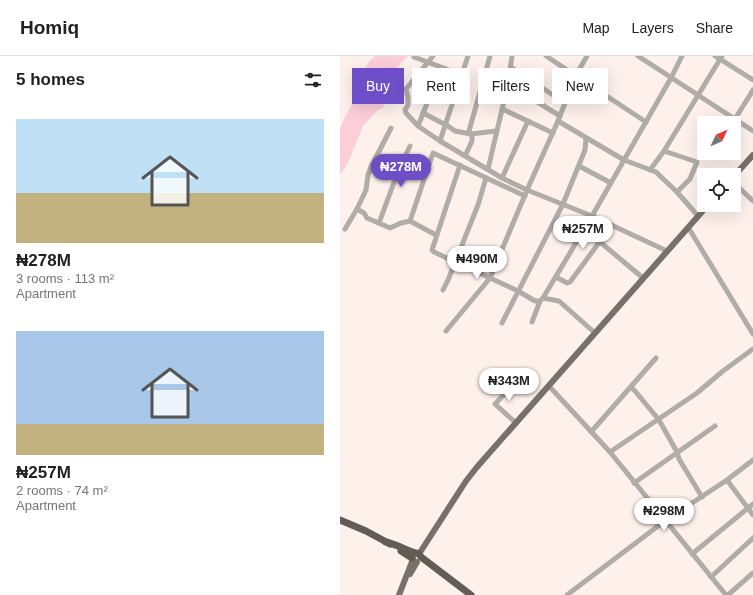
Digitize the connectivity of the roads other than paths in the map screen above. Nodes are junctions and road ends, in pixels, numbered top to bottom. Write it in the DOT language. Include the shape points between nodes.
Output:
graph roads {
  1 [pos="414,56"];
  2 [pos="433,56"];
  3 [pos="468,56"];
  4 [pos="490,56"];
  5 [pos="512,56"];
  6 [pos="546,56"];
  7 [pos="587,56"];
  8 [pos="638,56"];
  9 [pos="682,56"];
  10 [pos="719,57"];
  11 [pos="428,63"];
  12 [pos="511,67"];
  13 [pos="441,68"];
  14 [pos="464,68"];
  15 [pos="565,68"];
  16 [pos="580,68"];
  17 [pos="671,78"];
  18 [pos="753,80"];
  19 [pos="753,90"];
  20 [pos="552,94"];
  21 [pos="698,95"];
  22 [pos="608,96"];
  23 [pos="427,104"];
  24 [pos="452,104"];
  25 [pos="503,104"];
  26 [pos="538,104"];
  27 [pos="565,104"];
  28 [pos="502,108"];
  29 [pos="423,113"];
  30 [pos="730,116"];
  31 [pos="737,116"];
  32 [pos="559,118"];
  33 [pos="528,121"];
  34 [pos="646,122"];
  35 [pos="741,123"];
  36 [pos="445,125"];
  37 [pos="418,126"];
  38 [pos="391,128"];
  39 [pos="496,131"];
  40 [pos="753,131"];
  41 [pos="553,133"];
  42 [pos="470,134"];
  43 [pos="586,138"];
  44 [pos="440,141"];
  45 [pos="410,146"];
  46 [pos="664,151"];
  47 [pos="753,155"];
  48 [pos="465,156"];
  49 [pos="624,160"];
  50 [pos="460,165"];
  51 [pos="579,166"];
  52 [pos="741,168"];
  53 [pos="488,169"];
  54 [pos="650,170"];
  55 [pos="486,178"];
  56 [pos="502,178"];
  57 [pos="611,183"];
  58 [pos="527,190"];
  59 [pos="741,190"];
  60 [pos="677,192"];
  61 [pos="524,196"];
  62 [pos="753,201"];
  63 [pos="563,204"];
  64 [pos="357,209"];
  65 [pos="702,212"];
  66 [pos="592,216"];
  67 [pos="698,216"];
  68 [pos="410,221"];
  69 [pos="379,224"];
  70 [pos="612,225"];
  71 [pos="688,227"];
  72 [pos="345,229"];
  73 [pos="436,235"];
  74 [pos="600,242"];
  75 [pos="667,251"];
  76 [pos="456,262"];
  77 [pos="556,277"];
  78 [pos="490,278"];
  79 [pos="643,278"];
  80 [pos="443,290"];
  81 [pos="518,291"];
  82 [pos="541,299"];
  83 [pos="532,322"];
  84 [pos="502,323"];
  85 [pos="446,331"];
  86 [pos="752,332"];
  87 [pos="595,333"];
  88 [pos="753,349"];
  89 [pos="656,358"];
  90 [pos="549,386"];
  91 [pos="631,387"];
  92 [pos="511,388"];
  93 [pos="659,420"];
  94 [pos="516,423"];
  95 [pos="715,426"];
  96 [pos="591,432"];
  97 [pos="610,452"];
  98 [pos="677,452"];
  99 [pos="753,460"];
  100 [pos="727,480"];
  101 [pos="634,483"];
  102 [pos="702,497"];
  103 [pos="753,504"];
  104 [pos="748,508"];
  105 [pos="753,515"];
  106 [pos="340,520"];
  107 [pos="666,520"];
  108 [pos="753,538"];
  109 [pos="692,554"];
  110 [pos="417,558"];
  111 [pos="753,573"];
  112 [pos="712,577"];
  113 [pos="400,595"];
  114 [pos="471,595"];
  115 [pos="567,595"];
  116 [pos="727,595"];
  1 -- 11 [label="street"];
  2 -- 11 [label="street"];
  3 -- 14 [label="street"];
  4 -- 42 [label="street"];
  5 -- 12 [label="street"];
  6 -- 15 [label="street"];
  7 -- 16 [label="street"];
  8 -- 17 [label="street"];
  9 -- 17 [label="street"];
  10 -- 18 [label="street"];
  10 -- 21 [label="street"];
  11 -- 13 [label="street"];
  11 -- 37 [label="street" via="406,89 408,105 405,110"];
  12 -- 20 [label="street"];
  17 -- 21 [label="street"];
  17 -- 34 [label="street"];
  19 -- 31 [label="street"];
  21 -- 30 [label="street"];
  21 -- 46 [label="street"];
  22 -- 34 [label="street"];
  23 -- 29 [label="street"];
  24 -- 36 [label="street"];
  25 -- 28 [label="street"];
  26 -- 32 [label="street"];
  27 -- 32 [label="street"];
  28 -- 33 [label="street"];
  28 -- 39 [label="street"];
  29 -- 36 [label="street"];
  29 -- 37 [label="street"];
  32 -- 41 [label="street"];
  32 -- 43 [label="street"];
  33 -- 41 [label="street"];
  33 -- 56 [label="street"];
  34 -- 49 [label="street"];
  35 -- 40 [label="street"];
  36 -- 42 [label="street" via="455,131"];
  36 -- 44 [label="street"];
  37 -- 44 [label="street"];
  38 -- 64 [label="street" via="370,167 366,190"];
  39 -- 42 [label="street"];
  39 -- 53 [label="street"];
  41 -- 58 [label="street"];
  42 -- 48 [label="street" via="472,142"];
  43 -- 49 [label="street"];
  43 -- 51 [label="street"];
  44 -- 48 [label="street"];
  45 -- 69 [label="street"];
  46 -- 54 [label="street"];
  46 -- 60 [label="street" via="697,162 690,179"];
  47 -- 52 [label="main road"];
  48 -- 53 [label="street"];
  49 -- 54 [label="street"];
  49 -- 57 [label="street"];
  50 -- 55 [label="street"];
  50 -- 68 [label="street" via="434,153"];
  50 -- 73 [label="street"];
  51 -- 57 [label="street"];
  51 -- 63 [label="street"];
  53 -- 56 [label="street"];
  54 -- 60 [label="street" via="656,172"];
  55 -- 61 [label="street"];
  55 -- 76 [label="street"];
  56 -- 58 [label="street"];
  57 -- 66 [label="street"];
  58 -- 61 [label="street"];
  58 -- 63 [label="street"];
  59 -- 62 [label="street"];
  60 -- 67 [label="street"];
  61 -- 78 [label="street"];
  63 -- 66 [label="street"];
  63 -- 81 [label="street"];
  64 -- 69 [label="street"];
  64 -- 72 [label="street"];
  65 -- 67 [label="main road"];
  66 -- 70 [label="street"];
  66 -- 77 [label="street"];
  67 -- 71 [label="main road"];
  68 -- 69 [label="street" via="392,228"];
  68 -- 73 [label="street"];
  70 -- 74 [label="street"];
  70 -- 75 [label="street"];
  71 -- 75 [label="main road"];
  71 -- 86 [label="street"];
  73 -- 76 [label="street" via="432,250"];
  74 -- 77 [label="street" via="570,282"];
  74 -- 79 [label="street"];
  75 -- 79 [label="main road"];
  76 -- 78 [label="street"];
  76 -- 80 [label="street"];
  77 -- 82 [label="street"];
  78 -- 81 [label="street"];
  78 -- 85 [label="street"];
  79 -- 87 [label="main road"];
  81 -- 82 [label="street" via="535,301"];
  81 -- 84 [label="street"];
  82 -- 83 [label="street"];
  82 -- 87 [label="street" via="559,301"];
  87 -- 90 [label="main road"];
  88 -- 93 [label="street" via="697,394"];
  89 -- 91 [label="street"];
  90 -- 94 [label="main road"];
  90 -- 96 [label="street"];
  91 -- 93 [label="street"];
  91 -- 96 [label="street"];
  92 -- 94 [label="street" via="495,404"];
  93 -- 97 [label="street"];
  93 -- 98 [label="street"];
  94 -- 110 [label="main road" via="466,481"];
  95 -- 98 [label="street"];
  96 -- 97 [label="street"];
  97 -- 101 [label="street"];
  98 -- 101 [label="street"];
  98 -- 102 [label="street"];
  99 -- 100 [label="street"];
  100 -- 102 [label="street"];
  100 -- 104 [label="street"];
  101 -- 107 [label="street"];
  102 -- 107 [label="street"];
  103 -- 104 [label="street"];
  104 -- 105 [label="street"];
  104 -- 109 [label="street"];
  106 -- 110 [label="highway" via="398,545"];
  107 -- 109 [label="street"];
  107 -- 115 [label="street"];
  108 -- 112 [label="street"];
  109 -- 112 [label="street"];
  110 -- 113 [label="main road"];
  110 -- 114 [label="highway"];
  111 -- 116 [label="street"];
  112 -- 116 [label="street"];
}
